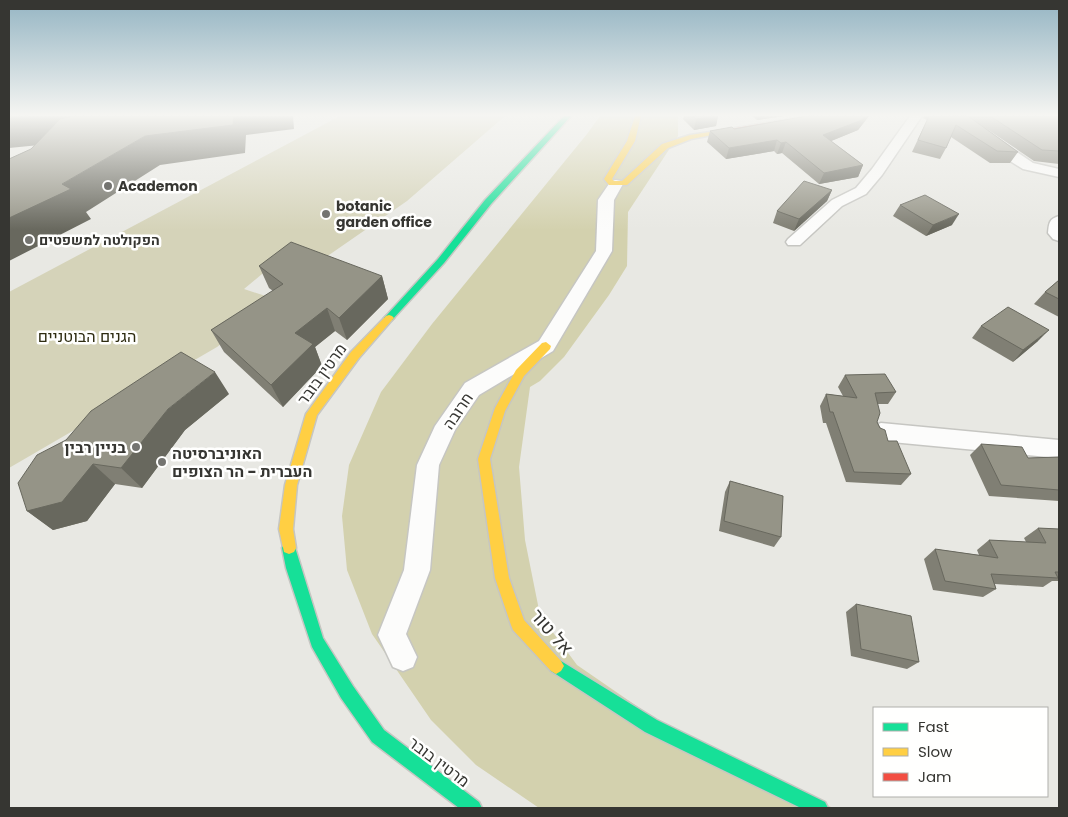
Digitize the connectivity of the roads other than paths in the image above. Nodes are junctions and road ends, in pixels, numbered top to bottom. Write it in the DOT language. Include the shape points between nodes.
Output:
graph roads {
  1 [pos="533,154"];
  2 [pos="625,154"];
  3 [pos="655,154"];
  4 [pos="889,154"];
  5 [pos="1009,154"];
  6 [pos="1059,173"];
  7 [pos="616,184"];
  8 [pos="1059,221"];
  9 [pos="1059,236"];
  10 [pos="794,242"];
  11 [pos="546,346"];
  12 [pos="881,432"];
  13 [pos="1059,450"];
  14 [pos="403,656"];
  15 [pos="473,808"];
  16 [pos="819,808"];
  1 -- 15 [label="street, מרטין בובר" via="355,355 312,414 291,485 286,529 293,568 317,642 378,736"];
  2 -- 7 [label="street" via="608,179"];
  3 -- 7 [label="street" via="624,183"];
  4 -- 10 [label="street" via="861,191 837,203"];
  5 -- 6 [label="street" via="1028,166"];
  7 -- 11 [label="street, חרובה" via="606,200 604,251"];
  8 -- 9 [label="street" via="1056,233"];
  11 -- 14 [label="street, חרובה" via="472,389 442,434 428,466 417,570 392,635"];
  11 -- 16 [label="street, אל טור" via="520,373 499,411 484,459 502,578 518,625 557,667 651,726"];
  12 -- 13 [label="street"];
}
